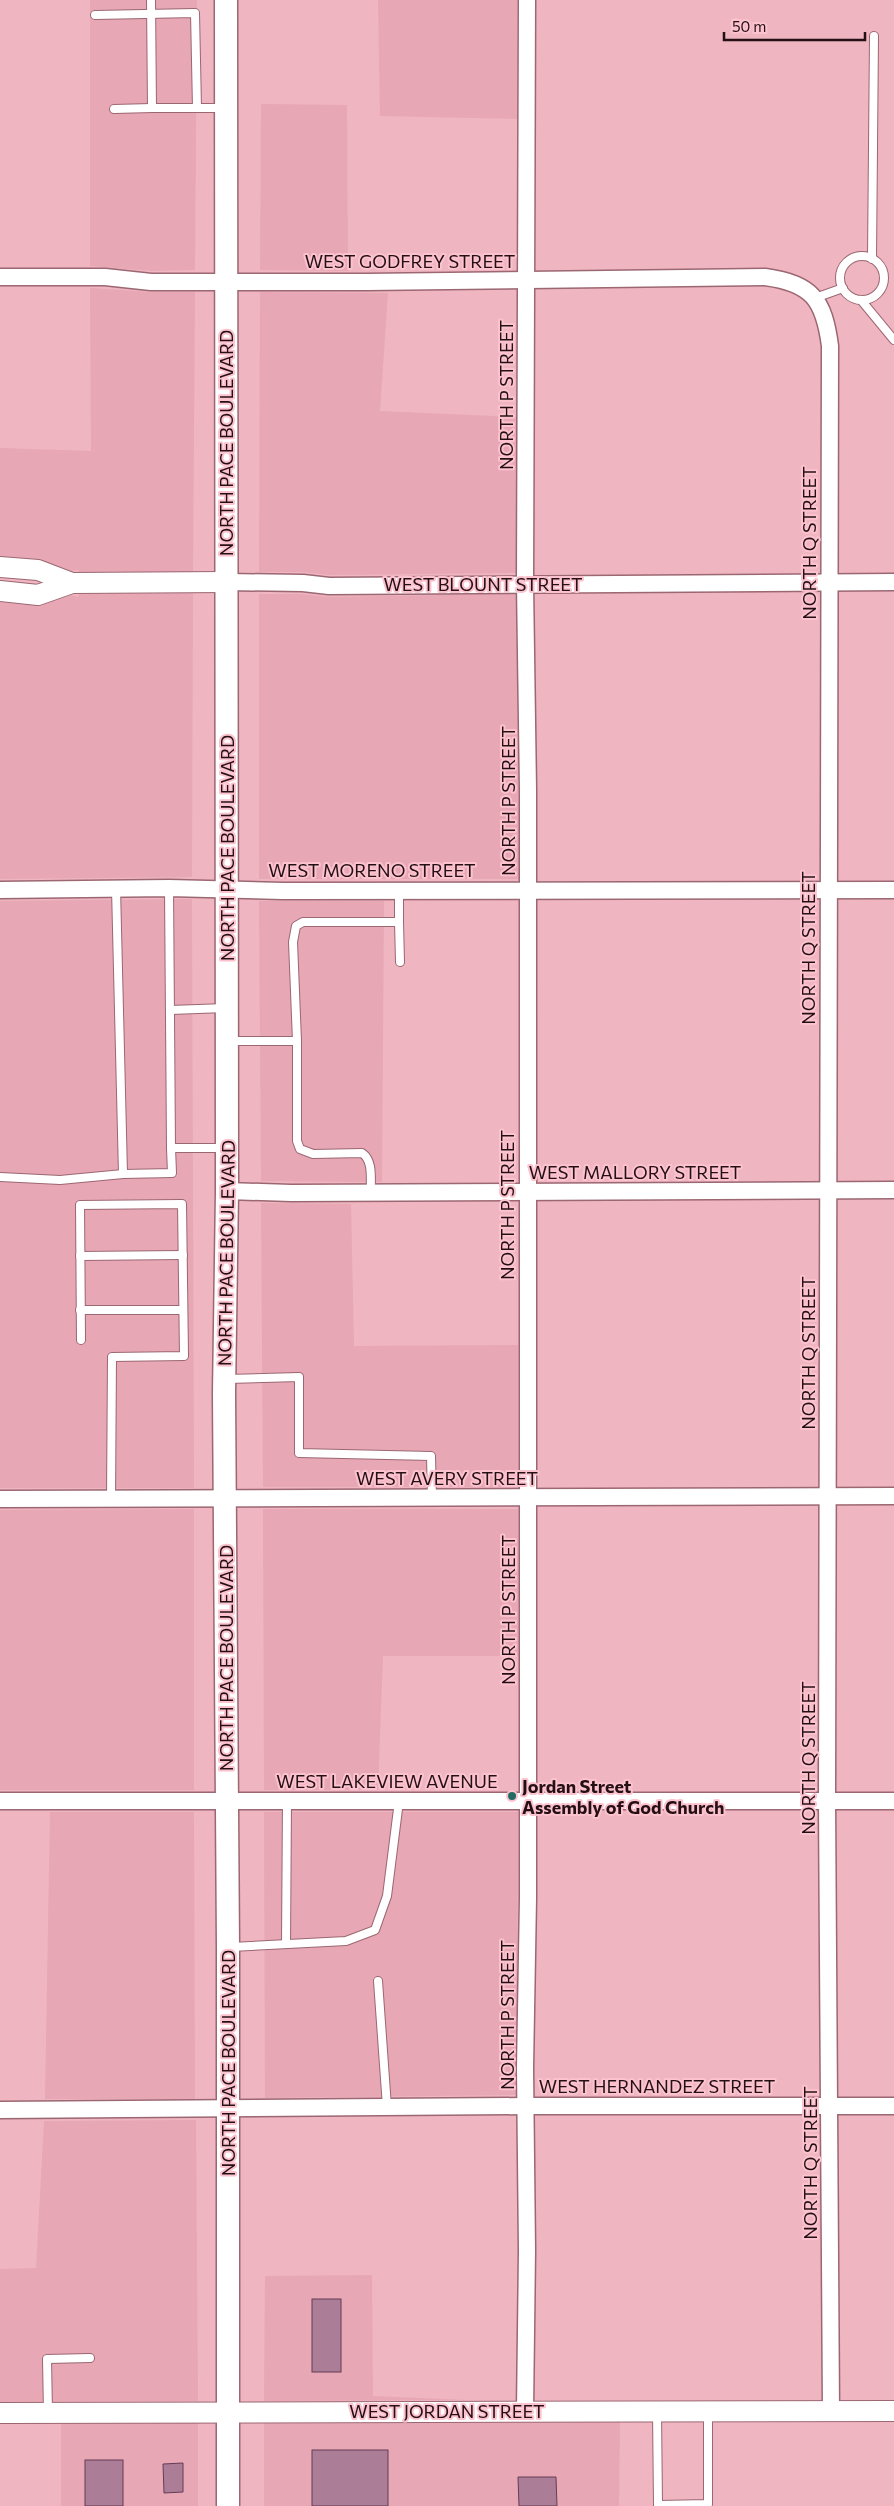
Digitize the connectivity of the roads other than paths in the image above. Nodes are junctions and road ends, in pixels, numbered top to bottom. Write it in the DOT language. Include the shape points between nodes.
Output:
graph roads {
  1 [pos="151,0"];
  2 [pos="226,0"];
  3 [pos="527,0"];
  4 [pos="151,14"];
  5 [pos="96,15"];
  6 [pos="874,36"];
  7 [pos="152,108"];
  8 [pos="197,108"];
  9 [pos="226,108"];
  10 [pos="114,109"];
  11 [pos="872,259"];
  12 [pos="0,277"];
  13 [pos="526,280"];
  14 [pos="226,281"];
  15 [pos="843,288"];
  16 [pos="816,298"];
  17 [pos="861,300"];
  18 [pos="894,340"];
  19 [pos="0,567"];
  20 [pos="226,582"];
  21 [pos="830,582"];
  22 [pos="894,582"];
  23 [pos="72,583"];
  24 [pos="525,584"];
  25 [pos="0,591"];
  26 [pos="116,888"];
  27 [pos="169,888"];
  28 [pos="227,889"];
  29 [pos="0,890"];
  30 [pos="528,890"];
  31 [pos="828,890"];
  32 [pos="894,890"];
  33 [pos="399,891"];
  34 [pos="399,922"];
  35 [pos="400,962"];
  36 [pos="227,1008"];
  37 [pos="170,1010"];
  38 [pos="227,1041"];
  39 [pos="298,1041"];
  40 [pos="171,1148"];
  41 [pos="227,1148"];
  42 [pos="123,1174"];
  43 [pos="0,1177"];
  44 [pos="894,1190"];
  45 [pos="227,1191"];
  46 [pos="828,1191"];
  47 [pos="371,1192"];
  48 [pos="527,1192"];
  49 [pos="183,1255"];
  50 [pos="80,1256"];
  51 [pos="80,1310"];
  52 [pos="183,1310"];
  53 [pos="81,1340"];
  54 [pos="224,1379"];
  55 [pos="894,1496"];
  56 [pos="225,1498"];
  57 [pos="432,1498"];
  58 [pos="528,1498"];
  59 [pos="828,1498"];
  60 [pos="111,1499"];
  61 [pos="0,1500"];
  62 [pos="0,1801"];
  63 [pos="228,1801"];
  64 [pos="287,1801"];
  65 [pos="399,1801"];
  66 [pos="527,1801"];
  67 [pos="827,1801"];
  68 [pos="894,1801"];
  69 [pos="286,1944"];
  70 [pos="228,1947"];
  71 [pos="378,1981"];
  72 [pos="526,2106"];
  73 [pos="830,2106"];
  74 [pos="894,2106"];
  75 [pos="387,2107"];
  76 [pos="228,2109"];
  77 [pos="0,2110"];
  78 [pos="90,2358"];
  79 [pos="525,2411"];
  80 [pos="831,2411"];
  81 [pos="894,2411"];
  82 [pos="228,2412"];
  83 [pos="657,2412"];
  84 [pos="708,2412"];
  85 [pos="0,2413"];
  86 [pos="48,2413"];
  87 [pos="658,2505"];
  88 [pos="228,2506"];
  1 -- 4 [label="lane"];
  2 -- 9 [label="main road, NORTH PACE BOULEVARD"];
  3 -- 13 [label="street, NORTH P STREET"];
  4 -- 5 [label="lane"];
  4 -- 7 [label="lane"];
  4 -- 8 [label="lane" via="195,13"];
  6 -- 11 [label="lane"];
  7 -- 8 [label="lane"];
  7 -- 10 [label="lane"];
  8 -- 9 [label="lane"];
  9 -- 14 [label="main road, NORTH PACE BOULEVARD"];
  11 -- 15 [label="lane" via="858,256 846,263 840,275"];
  11 -- 17 [label="lane" via="882,269 883,283 875,296"];
  12 -- 14 [label="street, WEST GODFREY STREET"];
  13 -- 14 [label="street, WEST GODFREY STREET"];
  13 -- 16 [label="street, WEST GODFREY STREET" via="765,278 796,283"];
  13 -- 24 [label="street, NORTH P STREET"];
  14 -- 20 [label="main road, NORTH PACE BOULEVARD"];
  15 -- 16 [label="lane"];
  15 -- 17 [label="lane"];
  16 -- 21 [label="street, NORTH Q STREET" via="830,346"];
  17 -- 18 [label="lane"];
  19 -- 23 [label="street, WEST BLOUNT STREET" via="38,570"];
  20 -- 23 [label="street, WEST BLOUNT STREET"];
  20 -- 24 [label="street, WEST BLOUNT STREET" via="328,586"];
  20 -- 28 [label="main road, NORTH PACE BOULEVARD"];
  21 -- 22 [label="street, WEST BLOUNT STREET"];
  21 -- 24 [label="street, WEST BLOUNT STREET"];
  21 -- 31 [label="street, NORTH Q STREET"];
  23 -- 25 [label="street, WEST BLOUNT STREET" via="38,595"];
  24 -- 30 [label="street, NORTH P STREET"];
  26 -- 27 [label="street, WEST MORENO STREET"];
  26 -- 29 [label="street, WEST MORENO STREET"];
  26 -- 42 [label="lane"];
  27 -- 28 [label="street, WEST MORENO STREET"];
  27 -- 37 [label="lane"];
  28 -- 33 [label="street, WEST MORENO STREET"];
  28 -- 36 [label="main road, NORTH PACE BOULEVARD"];
  30 -- 31 [label="street, WEST MORENO STREET"];
  30 -- 33 [label="street, WEST MORENO STREET"];
  30 -- 48 [label="street, NORTH P STREET"];
  31 -- 32 [label="street, WEST MORENO STREET"];
  31 -- 46 [label="street, NORTH Q STREET"];
  33 -- 34 [label="lane"];
  34 -- 35 [label="lane"];
  34 -- 39 [label="lane" via="303,922 296,926 293,942"];
  36 -- 37 [label="lane"];
  36 -- 38 [label="main road, NORTH PACE BOULEVARD"];
  37 -- 40 [label="lane"];
  38 -- 39 [label="lane"];
  38 -- 41 [label="main road, NORTH PACE BOULEVARD"];
  39 -- 47 [label="lane" via="297,1141 300,1149 313,1154 362,1153 367,1156"];
  40 -- 41 [label="lane"];
  40 -- 42 [label="lane" via="172,1173"];
  41 -- 45 [label="main road, NORTH PACE BOULEVARD"];
  42 -- 43 [label="lane" via="60,1180"];
  44 -- 46 [label="street, WEST MALLORY STREET"];
  45 -- 47 [label="street, WEST MALLORY STREET"];
  45 -- 54 [label="main road, NORTH PACE BOULEVARD"];
  46 -- 48 [label="street, WEST MALLORY STREET"];
  46 -- 59 [label="street, NORTH Q STREET"];
  47 -- 48 [label="street, WEST MALLORY STREET"];
  48 -- 58 [label="street, NORTH P STREET"];
  49 -- 50 [label="lane"];
  49 -- 50 [label="lane" via="182,1204 80,1205"];
  49 -- 52 [label="lane"];
  50 -- 51 [label="lane"];
  51 -- 52 [label="lane"];
  51 -- 53 [label="lane"];
  52 -- 60 [label="lane" via="184,1356 112,1357"];
  54 -- 56 [label="main road, NORTH PACE BOULEVARD"];
  54 -- 57 [label="lane" via="298,1377 300,1453 431,1456"];
  55 -- 59 [label="street, WEST AVERY STREET"];
  56 -- 57 [label="street, WEST AVERY STREET"];
  56 -- 60 [label="street, WEST AVERY STREET"];
  56 -- 63 [label="main road, NORTH PACE BOULEVARD"];
  57 -- 58 [label="street, WEST AVERY STREET"];
  58 -- 59 [label="street, WEST AVERY STREET"];
  58 -- 66 [label="street, NORTH P STREET"];
  59 -- 67 [label="street, NORTH Q STREET"];
  60 -- 61 [label="street, WEST AVERY STREET"];
  62 -- 63 [label="street, WEST LAKEVIEW AVENUE"];
  63 -- 64 [label="street, WEST LAKEVIEW AVENUE"];
  63 -- 70 [label="main road, NORTH PACE BOULEVARD"];
  64 -- 65 [label="street, WEST LAKEVIEW AVENUE"];
  64 -- 69 [label="lane"];
  65 -- 66 [label="street, WEST LAKEVIEW AVENUE"];
  65 -- 69 [label="lane" via="387,1896 375,1930 346,1941"];
  66 -- 67 [label="street, WEST LAKEVIEW AVENUE"];
  66 -- 72 [label="street, NORTH P STREET"];
  67 -- 68 [label="street, WEST LAKEVIEW AVENUE"];
  67 -- 73 [label="street, NORTH Q STREET"];
  69 -- 70 [label="lane"];
  70 -- 76 [label="main road, NORTH PACE BOULEVARD"];
  71 -- 75 [label="lane"];
  72 -- 73 [label="street, WEST HERNANDEZ STREET"];
  72 -- 75 [label="street, WEST HERNANDEZ STREET"];
  72 -- 79 [label="street, NORTH P STREET"];
  73 -- 74 [label="street, WEST HERNANDEZ STREET"];
  73 -- 80 [label="street, NORTH Q STREET"];
  75 -- 76 [label="street, WEST HERNANDEZ STREET"];
  76 -- 77 [label="street, WEST HERNANDEZ STREET"];
  76 -- 82 [label="main road, NORTH PACE BOULEVARD"];
  78 -- 86 [label="lane" via="47,2359"];
  79 -- 82 [label="street, WEST JORDAN STREET"];
  79 -- 83 [label="street, WEST JORDAN STREET"];
  80 -- 81 [label="street, WEST JORDAN STREET"];
  80 -- 84 [label="street, WEST JORDAN STREET"];
  82 -- 86 [label="street, WEST JORDAN STREET"];
  82 -- 88 [label="main road, NORTH PACE BOULEVARD"];
  83 -- 84 [label="street, WEST JORDAN STREET"];
  83 -- 87 [label="lane"];
  84 -- 87 [label="lane" via="708,2504"];
  85 -- 86 [label="street, WEST JORDAN STREET"];
}
